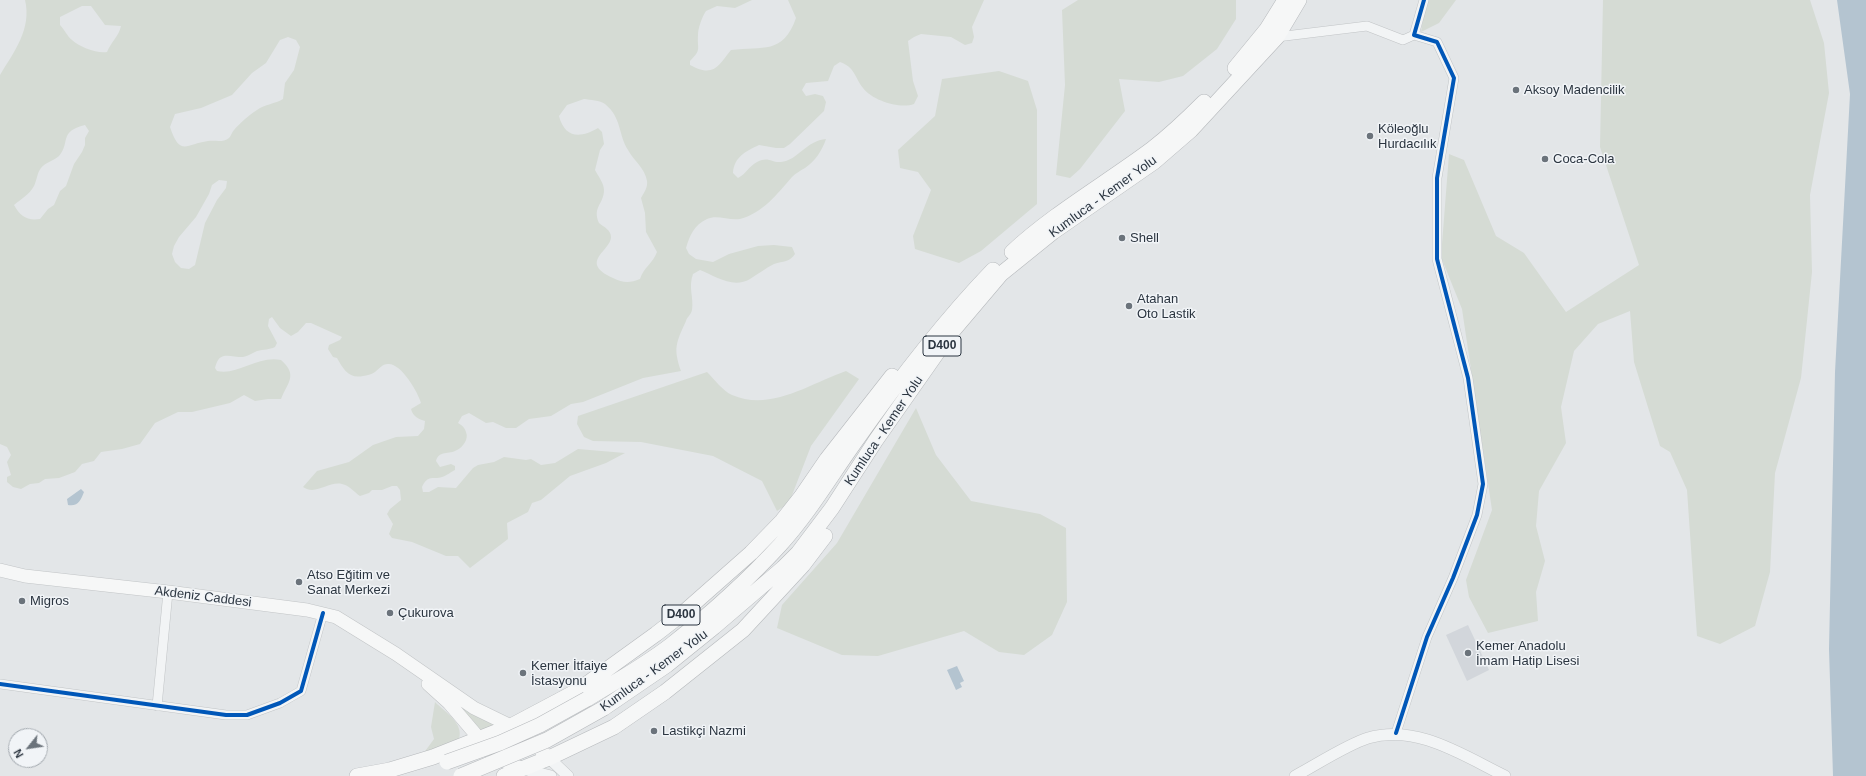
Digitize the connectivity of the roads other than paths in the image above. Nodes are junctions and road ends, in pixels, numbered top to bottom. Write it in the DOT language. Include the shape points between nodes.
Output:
graph roads {
  1 [pos="1285,0"];
  2 [pos="1299,0"];
  3 [pos="1424,0"];
  4 [pos="1414,34"];
  5 [pos="1277,37"];
  6 [pos="927,345"];
  7 [pos="909,394"];
  8 [pos="0,570"];
  9 [pos="168,592"];
  10 [pos="323,613"];
  11 [pos="396,654"];
  12 [pos="0,684"];
  13 [pos="157,706"];
  14 [pos="511,726"];
  15 [pos="1396,733"];
  16 [pos="479,740"];
  17 [pos="549,758"];
  18 [pos="523,769"];
  19 [pos="356,776"];
  20 [pos="404,776"];
  21 [pos="461,776"];
  22 [pos="504,776"];
  23 [pos="551,776"];
  24 [pos="568,776"];
  25 [pos="1295,776"];
  26 [pos="1505,776"];
  1 -- 6 [label="highway, Kumluca - Kemer Yolu / D400" via="1249,52 1183,123 1021,244 976,287"];
  2 -- 5 [label="highway, Kumluca - Kemer Yolu / D400"];
  3 -- 4 [label="street"];
  4 -- 5 [label="street" via="1403,40 1367,26"];
  4 -- 15 [label="street" via="1437,42 1454,78 1437,178 1437,259 1468,378 1483,484 1477,515 1427,637"];
  5 -- 7 [label="highway, Kumluca - Kemer Yolu / D400" via="1191,130 1154,162 1053,232 1002,274 951,334"];
  6 -- 14 [label="highway, Kumluca - Kemer Yolu / D400" via="891,377 787,515 751,554 683,613 611,668 577,691"];
  6 -- 20 [label="highway, Kumluca - Kemer Yolu / D400, bridge" via="806,513 756,570 670,646 587,699 540,725 500,743"];
  7 -- 17 [label="highway" via="830,528 803,565 743,630 665,692 614,727"];
  7 -- 21 [label="highway, Kumluca - Kemer Yolu / D400, bridge" via="832,508 798,553 720,622 667,665 604,708 547,740"];
  8 -- 9 [label="main road, Akdeniz Caddesi" via="33,577"];
  9 -- 10 [label="main road, Akdeniz Caddesi"];
  9 -- 13 [label="street"];
  10 -- 11 [label="main road, Akdeniz Caddesi" via="336,617"];
  10 -- 13 [label="street" via="302,691 280,703 247,715 226,715"];
  11 -- 14 [label="main road, Akdeniz Caddesi" via="474,708"];
  11 -- 16 [label="main road, Akdeniz Caddesi" via="449,703"];
  12 -- 13 [label="street"];
  14 -- 16 [label="highway, Kumluca - Kemer Yolu / D400"];
  14 -- 17 [label="main road, Akdeniz Caddesi" via="530,739"];
  15 -- 25 [label="street" via="1367,738"];
  15 -- 26 [label="street" via="1429,740"];
  16 -- 18 [label="main road, Akdeniz Caddesi" via="495,757"];
  16 -- 19 [label="highway, Kumluca - Kemer Yolu / D400" via="390,770"];
  17 -- 18 [label="highway"];
  17 -- 24 [label="street, Akdeniz Caddesi"];
  18 -- 22 [label="highway"];
  18 -- 23 [label="street, Akdeniz Caddesi"];
}
